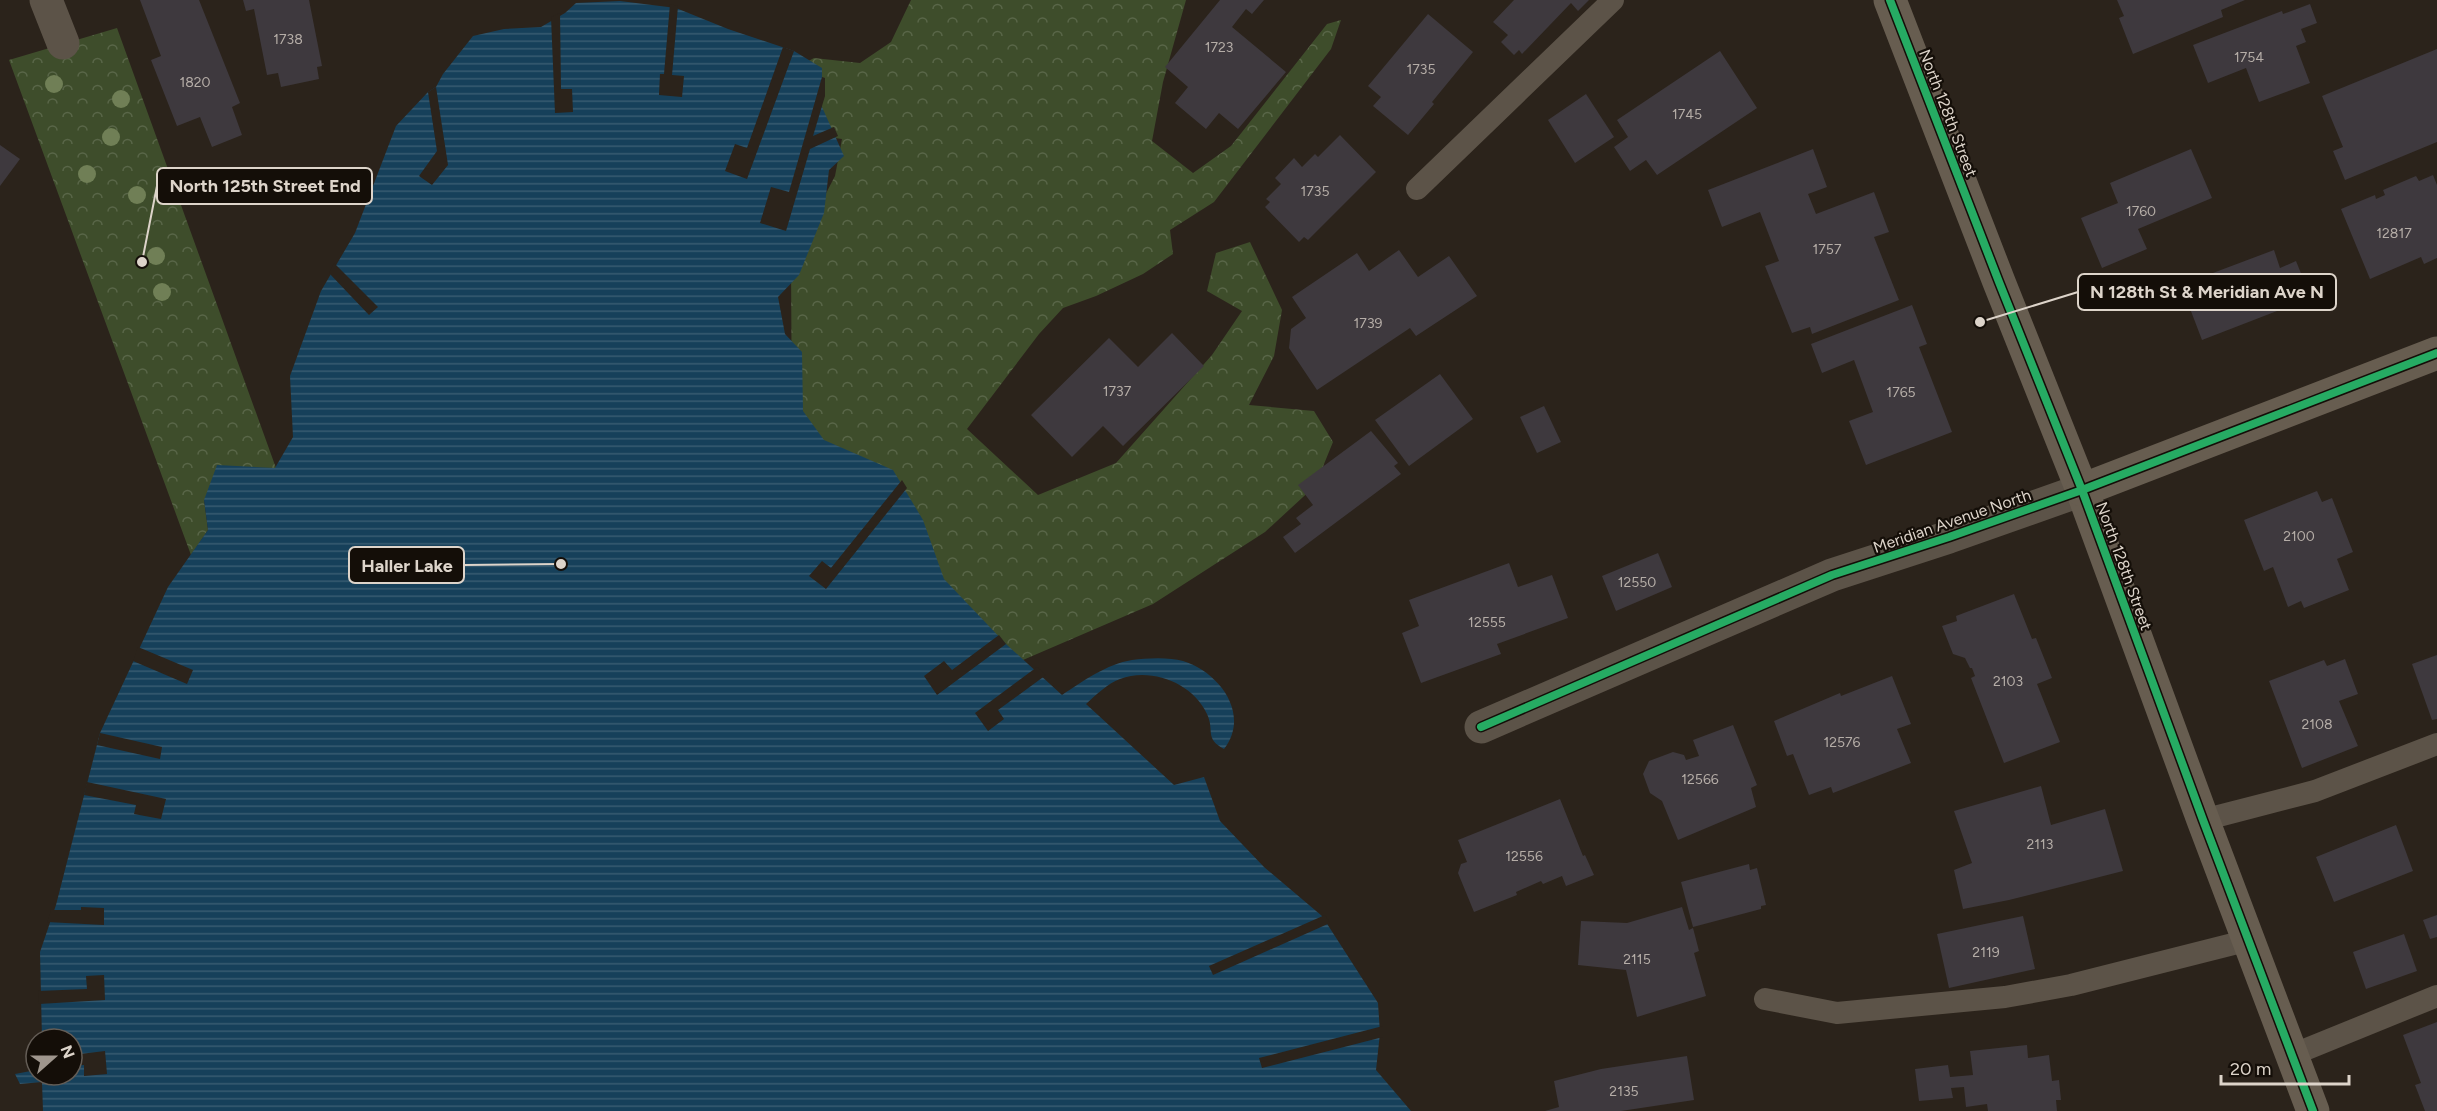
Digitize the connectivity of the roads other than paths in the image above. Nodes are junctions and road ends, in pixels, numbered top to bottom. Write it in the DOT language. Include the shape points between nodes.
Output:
graph roads {
  1 [pos="46,0"];
  2 [pos="1613,0"];
  3 [pos="1890,0"];
  4 [pos="63,43"];
  5 [pos="1417,189"];
  6 [pos="2437,353"];
  7 [pos="2082,490"];
  8 [pos="1481,727"];
  9 [pos="2437,744"];
  10 [pos="2203,820"];
  11 [pos="2249,940"];
  12 [pos="2437,996"];
  13 [pos="1765,999"];
  14 [pos="2292,1055"];
  15 [pos="2313,1111"];
  1 -- 4 [label="street"];
  2 -- 5 [label="lane"];
  3 -- 7 [label="street, North 128th Street"];
  6 -- 7 [label="street, Meridian Avenue North"];
  7 -- 8 [label="street, Meridian Avenue North" via="1832,575"];
  7 -- 10 [label="street, North 128th Street"];
  9 -- 10 [label="lane" via="2315,791"];
  10 -- 11 [label="street, North 128th Street"];
  11 -- 13 [label="lane" via="2071,985 2005,997 1838,1013"];
  11 -- 14 [label="street, North 128th Street"];
  12 -- 14 [label="lane"];
  14 -- 15 [label="street, North 128th Street"];
}
